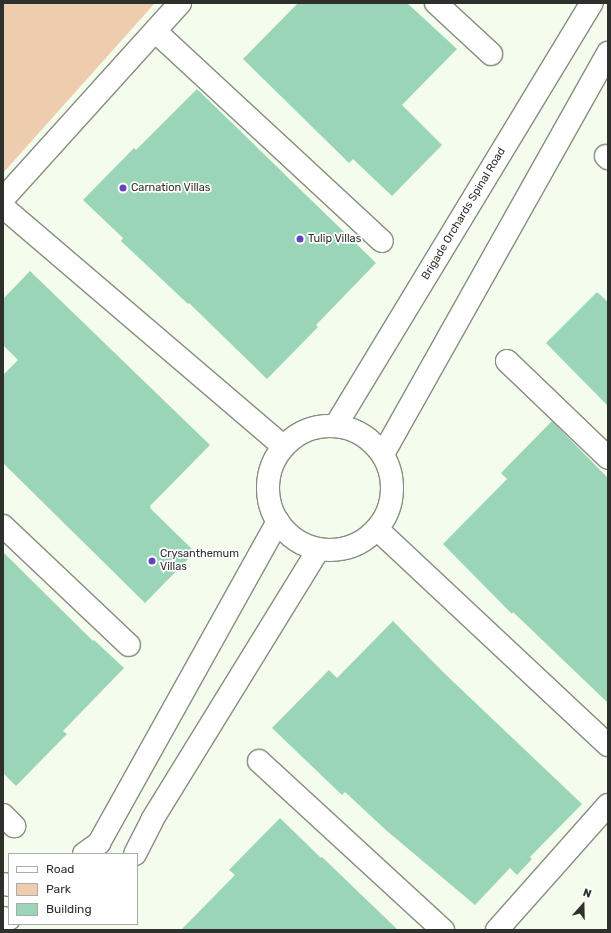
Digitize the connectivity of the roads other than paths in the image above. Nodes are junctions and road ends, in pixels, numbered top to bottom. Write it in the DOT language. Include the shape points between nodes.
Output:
graph roads {
  1 [pos="180,3"];
  2 [pos="436,3"];
  3 [pos="592,3"];
  4 [pos="155,31"];
  5 [pos="608,53"];
  6 [pos="491,54"];
  7 [pos="3,199"];
  8 [pos="3,207"];
  9 [pos="382,241"];
  10 [pos="507,361"];
  11 [pos="336,425"];
  12 [pos="283,446"];
  13 [pos="383,454"];
  14 [pos="608,458"];
  15 [pos="278,522"];
  16 [pos="3,526"];
  17 [pos="377,530"];
  18 [pos="320,549"];
  19 [pos="129,645"];
  20 [pos="608,744"];
  21 [pos="259,761"];
  22 [pos="608,805"];
  23 [pos="85,853"];
  24 [pos="135,853"];
  25 [pos="443,930"];
  26 [pos="497,930"];
  1 -- 4 [label="street"];
  2 -- 6 [label="street"];
  3 -- 11 [label="street, Brigade Orchards Spinal Road"];
  4 -- 7 [label="street"];
  4 -- 9 [label="street"];
  5 -- 13 [label="street"];
  8 -- 12 [label="street"];
  10 -- 14 [label="street"];
  11 -- 12 [label="street" via="316,426 298,434"];
  11 -- 13 [label="street" via="354,430 371,440"];
  12 -- 15 [label="street" via="272,463 267,483 269,504"];
  13 -- 17 [label="street" via="391,473 393,493 388,512"];
  15 -- 18 [label="street" via="289,535 303,544"];
  15 -- 23 [label="street" via="99,843"];
  16 -- 19 [label="street"];
  17 -- 18 [label="street" via="361,543 341,550"];
  17 -- 20 [label="street"];
  18 -- 24 [label="street" via="152,820"];
  21 -- 25 [label="street"];
  22 -- 26 [label="street"];
}
